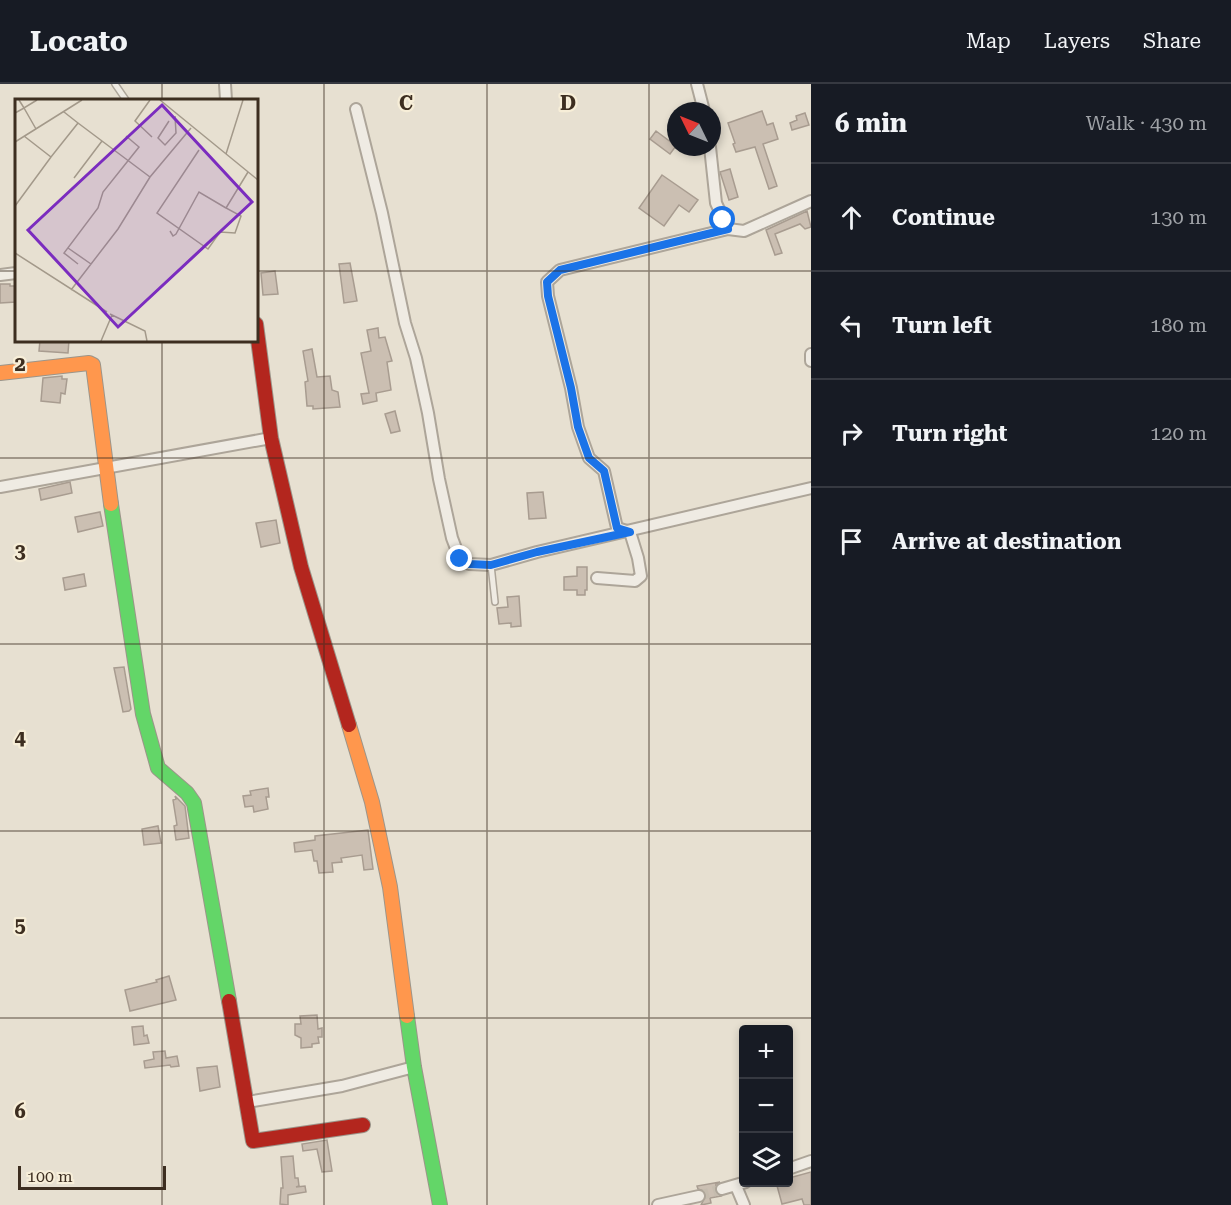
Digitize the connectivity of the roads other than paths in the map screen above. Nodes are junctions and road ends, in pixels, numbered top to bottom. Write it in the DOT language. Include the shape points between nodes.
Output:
graph roads {
  1 [pos="115,84"];
  2 [pos="225,84"];
  3 [pos="697,84"];
  4 [pos="125,99"];
  5 [pos="226,99"];
  6 [pos="702,102"];
  7 [pos="356,109"];
  8 [pos="711,156"];
  9 [pos="811,201"];
  10 [pos="728,229"];
  11 [pos="15,273"];
  12 [pos="0,275"];
  13 [pos="258,339"];
  14 [pos="811,354"];
  15 [pos="811,361"];
  16 [pos="0,373"];
  17 [pos="271,438"];
  18 [pos="105,467"];
  19 [pos="0,487"];
  20 [pos="811,488"];
  21 [pos="630,532"];
  22 [pos="491,565"];
  23 [pos="597,578"];
  24 [pos="495,602"];
  25 [pos="414,1067"];
  26 [pos="247,1102"];
  27 [pos="363,1125"];
  28 [pos="811,1161"];
  29 [pos="793,1167"];
  30 [pos="739,1185"];
  31 [pos="741,1187"];
  32 [pos="722,1189"];
  33 [pos="699,1196"];
  34 [pos="440,1205"];
  35 [pos="658,1205"];
  36 [pos="744,1205"];
  1 -- 4 [label="lane"];
  2 -- 5 [label="street"];
  3 -- 6 [label="street"];
  7 -- 22 [label="street" via="416,358 452,538 460,559 469,564"];
  8 -- 10 [label="street" via="716,202"];
  9 -- 10 [label="street" via="744,231"];
  10 -- 21 [label="street" via="560,270 547,282 578,427 589,458 604,471 617,528"];
  11 -- 12 [label="street"];
  13 -- 17 [label="street"];
  14 -- 15 [label="street"];
  16 -- 18 [label="street" via="93,365"];
  17 -- 18 [label="street"];
  17 -- 25 [label="street" via="301,567 372,802 390,887"];
  18 -- 19 [label="street"];
  18 -- 26 [label="street" via="143,714 158,768 194,803"];
  20 -- 21 [label="street"];
  21 -- 22 [label="street"];
  21 -- 23 [label="street" via="640,576 635,581"];
  22 -- 24 [label="lane"];
  25 -- 26 [label="street" via="342,1086"];
  25 -- 34 [label="street"];
  26 -- 27 [label="street" via="253,1141"];
  28 -- 29 [label="street"];
  30 -- 32 [label="street"];
  31 -- 36 [label="street"];
  33 -- 35 [label="street"];
}
